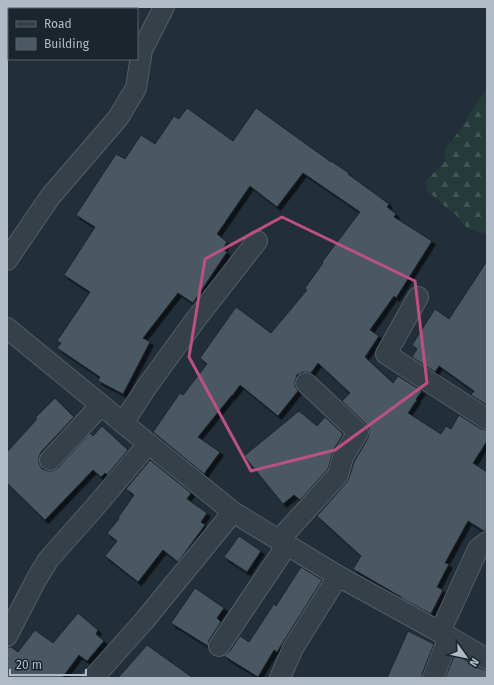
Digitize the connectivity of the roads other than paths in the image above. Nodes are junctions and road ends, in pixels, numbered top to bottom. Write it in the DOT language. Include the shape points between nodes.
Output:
graph roads {
  1 [pos="164,7"];
  2 [pos="257,241"];
  3 [pos="7,260"];
  4 [pos="418,298"];
  5 [pos="7,328"];
  6 [pos="306,383"];
  7 [pos="101,405"];
  8 [pos="487,419"];
  9 [pos="123,423"];
  10 [pos="148,444"];
  11 [pos="50,460"];
  12 [pos="233,512"];
  13 [pos="283,542"];
  14 [pos="487,542"];
  15 [pos="338,576"];
  16 [pos="444,634"];
  17 [pos="7,636"];
  18 [pos="219,646"];
  19 [pos="487,659"];
  20 [pos="93,678"];
  21 [pos="280,678"];
  22 [pos="433,678"];
  1 -- 3 [label="street" via="142,50 136,88 118,118 50,197"];
  2 -- 9 [label="street" via="196,319"];
  4 -- 8 [label="street" via="386,354"];
  5 -- 7 [label="street"];
  6 -- 13 [label="street" via="358,432 343,457 338,475"];
  7 -- 9 [label="street"];
  7 -- 11 [label="street"];
  9 -- 10 [label="street"];
  10 -- 12 [label="street"];
  10 -- 17 [label="street" via="48,560"];
  12 -- 13 [label="street"];
  12 -- 20 [label="street"];
  13 -- 15 [label="street"];
  13 -- 18 [label="street"];
  14 -- 16 [label="street" via="478,550"];
  15 -- 16 [label="street"];
  15 -- 21 [label="street" via="293,648"];
  16 -- 19 [label="street"];
  16 -- 22 [label="street"];
}
